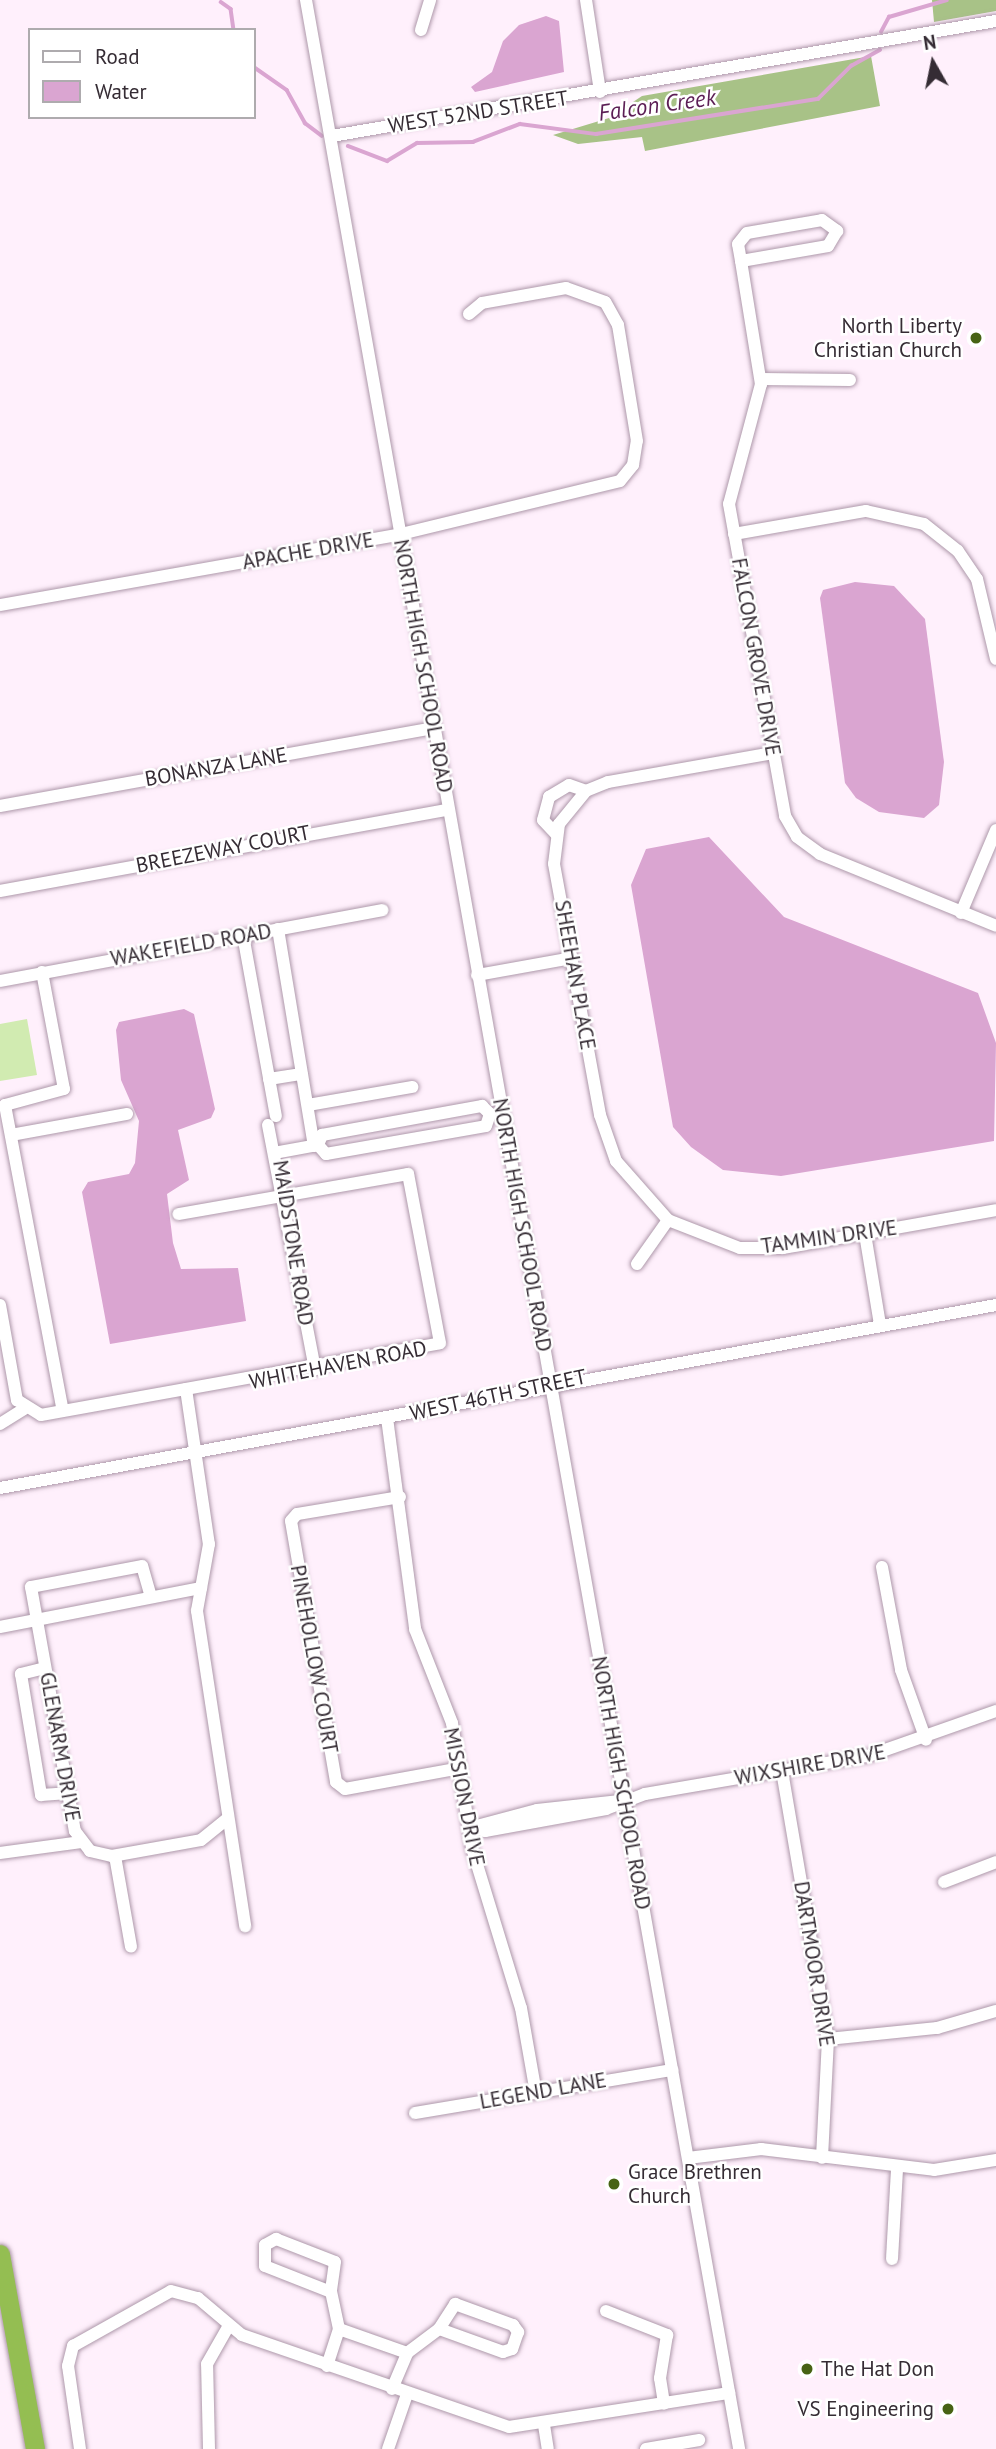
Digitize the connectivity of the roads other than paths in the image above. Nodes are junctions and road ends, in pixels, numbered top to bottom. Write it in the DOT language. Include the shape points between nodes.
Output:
graph roads {
  1 [pos="306,0"];
  2 [pos="430,0"];
  3 [pos="586,0"];
  4 [pos="996,21"];
  5 [pos="421,30"];
  6 [pos="600,92"];
  7 [pos="332,136"];
  8 [pos="741,261"];
  9 [pos="469,314"];
  10 [pos="761,379"];
  11 [pos="850,380"];
  12 [pos="401,534"];
  13 [pos="734,534"];
  14 [pos="0,605"];
  15 [pos="996,659"];
  16 [pos="433,727"];
  17 [pos="773,753"];
  18 [pos="586,791"];
  19 [pos="0,806"];
  20 [pos="447,810"];
  21 [pos="996,830"];
  22 [pos="556,834"];
  23 [pos="0,891"];
  24 [pos="382,910"];
  25 [pos="961,913"];
  26 [pos="996,926"];
  27 [pos="278,929"];
  28 [pos="243,935"];
  29 [pos="572,958"];
  30 [pos="41,972"];
  31 [pos="477,975"];
  32 [pos="0,981"];
  33 [pos="302,1074"];
  34 [pos="269,1079"];
  35 [pos="412,1087"];
  36 [pos="308,1105"];
  37 [pos="496,1113"];
  38 [pos="127,1114"];
  39 [pos="600,1116"];
  40 [pos="404,1120"];
  41 [pos="11,1135"];
  42 [pos="407,1139"];
  43 [pos="316,1145"];
  44 [pos="274,1153"];
  45 [pos="282,1194"];
  46 [pos="996,1210"];
  47 [pos="178,1214"];
  48 [pos="668,1220"];
  49 [pos="865,1234"];
  50 [pos="636,1264"];
  51 [pos="996,1305"];
  52 [pos="1,1313"];
  53 [pos="880,1325"];
  54 [pos="4,1344"];
  55 [pos="315,1370"];
  56 [pos="550,1385"];
  57 [pos="186,1388"];
  58 [pos="24,1409"];
  59 [pos="63,1411"];
  60 [pos="387,1418"];
  61 [pos="0,1424"];
  62 [pos="196,1453"];
  63 [pos="0,1488"];
  64 [pos="400,1497"];
  65 [pos="882,1567"];
  66 [pos="201,1588"];
  67 [pos="151,1597"];
  68 [pos="36,1616"];
  69 [pos="0,1627"];
  70 [pos="45,1668"];
  71 [pos="996,1711"];
  72 [pos="926,1740"];
  73 [pos="460,1768"];
  74 [pos="782,1771"];
  75 [pos="68,1793"];
  76 [pos="621,1800"];
  77 [pos="227,1819"];
  78 [pos="473,1827"];
  79 [pos="81,1842"];
  80 [pos="0,1853"];
  81 [pos="115,1856"];
  82 [pos="996,1862"];
  83 [pos="944,1882"];
  84 [pos="245,1926"];
  85 [pos="131,1947"];
  86 [pos="996,2011"];
  87 [pos="828,2039"];
  88 [pos="671,2070"];
  89 [pos="536,2093"];
  90 [pos="415,2113"];
  91 [pos="688,2158"];
  92 [pos="822,2158"];
  93 [pos="996,2160"];
  94 [pos="897,2169"];
  95 [pos="0,2254"];
  96 [pos="892,2259"];
  97 [pos="331,2292"];
  98 [pos="606,2311"];
  99 [pos="228,2327"];
  100 [pos="339,2329"];
  101 [pos="439,2329"];
  102 [pos="407,2353"];
  103 [pos="327,2366"];
  104 [pos="392,2389"];
  105 [pos="729,2393"];
  106 [pos="407,2394"];
  107 [pos="664,2404"];
  108 [pos="544,2425"];
  109 [pos="699,2440"];
  110 [pos="34,2449"];
  111 [pos="80,2449"];
  112 [pos="209,2449"];
  113 [pos="388,2449"];
  114 [pos="548,2449"];
  115 [pos="646,2449"];
  116 [pos="739,2449"];
  1 -- 7 [label="street, NORTH HIGH SCHOOL ROAD"];
  2 -- 5 [label="street"];
  3 -- 6 [label="street"];
  4 -- 6 [label="street, WEST 52ND STREET"];
  6 -- 7 [label="street, WEST 52ND STREET"];
  7 -- 12 [label="street, NORTH HIGH SCHOOL ROAD"];
  8 -- 8 [label="street" via="738,242 747,233 822,220 836,229 828,246"];
  8 -- 10 [label="street, FALCON GROVE DRIVE"];
  9 -- 12 [label="street, APACHE DRIVE" via="482,303 566,288 602,299 618,325 637,453 627,474 607,489 471,513"];
  10 -- 11 [label="street"];
  10 -- 13 [label="street, FALCON GROVE DRIVE" via="730,491"];
  12 -- 14 [label="street, APACHE DRIVE"];
  12 -- 16 [label="street, NORTH HIGH SCHOOL ROAD"];
  13 -- 15 [label="street" via="873,511 901,516 940,534 979,584"];
  13 -- 17 [label="street, FALCON GROVE DRIVE"];
  16 -- 19 [label="street, BONANZA LANE"];
  16 -- 20 [label="street, NORTH HIGH SCHOOL ROAD"];
  17 -- 18 [label="street"];
  17 -- 25 [label="street, FALCON GROVE DRIVE" via="785,816 807,847"];
  18 -- 22 [label="street, SHEEHAN PLACE"];
  18 -- 22 [label="street, SHEEHAN PLACE" via="572,785 559,789 543,814"];
  20 -- 23 [label="street, BREEZEWAY COURT"];
  20 -- 31 [label="street, NORTH HIGH SCHOOL ROAD"];
  21 -- 25 [label="street"];
  22 -- 29 [label="street, SHEEHAN PLACE" via="554,861"];
  24 -- 27 [label="street, WAKEFIELD ROAD"];
  25 -- 26 [label="street, FALCON GROVE DRIVE"];
  27 -- 28 [label="street, WAKEFIELD ROAD"];
  27 -- 33 [label="street, MAIDSTONE ROAD"];
  28 -- 30 [label="street, WAKEFIELD ROAD"];
  28 -- 34 [label="street"];
  29 -- 31 [label="street"];
  29 -- 39 [label="street, SHEEHAN PLACE"];
  30 -- 32 [label="street, WAKEFIELD ROAD"];
  30 -- 41 [label="street" via="64,1089 7,1100"];
  31 -- 37 [label="street, NORTH HIGH SCHOOL ROAD"];
  33 -- 34 [label="street"];
  33 -- 36 [label="street, MAIDSTONE ROAD"];
  34 -- 44 [label="street"];
  35 -- 36 [label="street"];
  36 -- 43 [label="street, MAIDSTONE ROAD"];
  37 -- 40 [label="street, MAIDSTONE ROAD" via="482,1106"];
  37 -- 42 [label="street, MAIDSTONE ROAD" via="486,1126"];
  37 -- 56 [label="street, NORTH HIGH SCHOOL ROAD"];
  38 -- 41 [label="street"];
  39 -- 48 [label="street, TAMMIN DRIVE" via="624,1175"];
  40 -- 42 [label="street"];
  40 -- 43 [label="street, MAIDSTONE ROAD" via="322,1135"];
  41 -- 59 [label="street"];
  42 -- 43 [label="street, MAIDSTONE ROAD" via="326,1154"];
  43 -- 44 [label="street, MAIDSTONE ROAD"];
  44 -- 45 [label="street, MAIDSTONE ROAD"];
  45 -- 47 [label="street"];
  45 -- 55 [label="street, MAIDSTONE ROAD"];
  45 -- 55 [label="street, WHITEHAVEN ROAD" via="408,1174 440,1343"];
  46 -- 49 [label="street, TAMMIN DRIVE"];
  48 -- 49 [label="street, TAMMIN DRIVE" via="704,1238 749,1249"];
  48 -- 50 [label="street"];
  49 -- 53 [label="street"];
  51 -- 53 [label="street, WEST 46TH STREET"];
  52 -- 54 [label="street"];
  53 -- 56 [label="street, WEST 46TH STREET"];
  54 -- 58 [label="street"];
  55 -- 57 [label="street, WHITEHAVEN ROAD"];
  56 -- 60 [label="street, WEST 46TH STREET"];
  56 -- 76 [label="street, NORTH HIGH SCHOOL ROAD"];
  57 -- 59 [label="street, WHITEHAVEN ROAD"];
  57 -- 62 [label="street"];
  58 -- 59 [label="street, WHITEHAVEN ROAD" via="41,1415"];
  58 -- 61 [label="street"];
  60 -- 62 [label="street, WEST 46TH STREET"];
  60 -- 64 [label="street, MISSION DRIVE"];
  62 -- 63 [label="street, WEST 46TH STREET"];
  62 -- 66 [label="street" via="209,1544"];
  64 -- 73 [label="street, MISSION DRIVE" via="415,1629 452,1723"];
  64 -- 73 [label="street, PINEHOLLOW COURT" via="297,1514 291,1521 336,1782 345,1789"];
  65 -- 72 [label="street" via="901,1670"];
  66 -- 67 [label="street"];
  66 -- 77 [label="street" via="197,1611 230,1797"];
  67 -- 68 [label="street"];
  67 -- 68 [label="street, GLENARM DRIVE" via="142,1566 32,1587"];
  68 -- 69 [label="street"];
  68 -- 70 [label="street, GLENARM DRIVE"];
  70 -- 75 [label="street, GLENARM DRIVE"];
  70 -- 75 [label="street" via="21,1674 41,1795"];
  71 -- 72 [label="street, WIXSHIRE DRIVE"];
  72 -- 74 [label="street, WIXSHIRE DRIVE"];
  73 -- 78 [label="street, MISSION DRIVE"];
  74 -- 76 [label="street, WIXSHIRE DRIVE"];
  74 -- 87 [label="street, DARTMOOR DRIVE"];
  75 -- 79 [label="street, GLENARM DRIVE"];
  76 -- 78 [label="street, WIXSHIRE DRIVE" via="606,1809 512,1826"];
  76 -- 88 [label="street, NORTH HIGH SCHOOL ROAD"];
  77 -- 81 [label="street" via="201,1840"];
  77 -- 84 [label="street"];
  78 -- 89 [label="street, MISSION DRIVE" via="472,1848 521,2008"];
  79 -- 80 [label="street"];
  79 -- 81 [label="street, GLENARM DRIVE" via="98,1854"];
  81 -- 85 [label="street"];
  82 -- 83 [label="street"];
  86 -- 87 [label="street" via="937,2028"];
  87 -- 92 [label="street, DARTMOOR DRIVE"];
  88 -- 89 [label="street, LEGEND LANE"];
  88 -- 91 [label="street, NORTH HIGH SCHOOL ROAD"];
  89 -- 90 [label="street, LEGEND LANE"];
  91 -- 92 [label="street" via="756,2149"];
  91 -- 105 [label="street, NORTH HIGH SCHOOL ROAD"];
  92 -- 94 [label="street"];
  93 -- 94 [label="street"];
  94 -- 96 [label="street"];
  95 -- 110 [label="highway"];
  97 -- 97 [label="street" via="339,2269 333,2260 276,2239 265,2245 265,2266"];
  97 -- 100 [label="street"];
  98 -- 107 [label="street" via="667,2335 660,2378"];
  99 -- 103 [label="street"];
  99 -- 111 [label="street" via="200,2300 162,2292 77,2342 68,2366"];
  99 -- 112 [label="street" via="208,2364"];
  100 -- 102 [label="street"];
  100 -- 103 [label="street"];
  101 -- 101 [label="street" via="506,2352 518,2332 452,2304"];
  101 -- 102 [label="street"];
  102 -- 104 [label="street"];
  103 -- 104 [label="street"];
  104 -- 106 [label="street"];
  105 -- 107 [label="street"];
  105 -- 116 [label="street, NORTH HIGH SCHOOL ROAD"];
  106 -- 108 [label="street" via="496,2424"];
  106 -- 113 [label="street"];
  107 -- 108 [label="street"];
  108 -- 114 [label="street"];
  109 -- 115 [label="street"];
}
